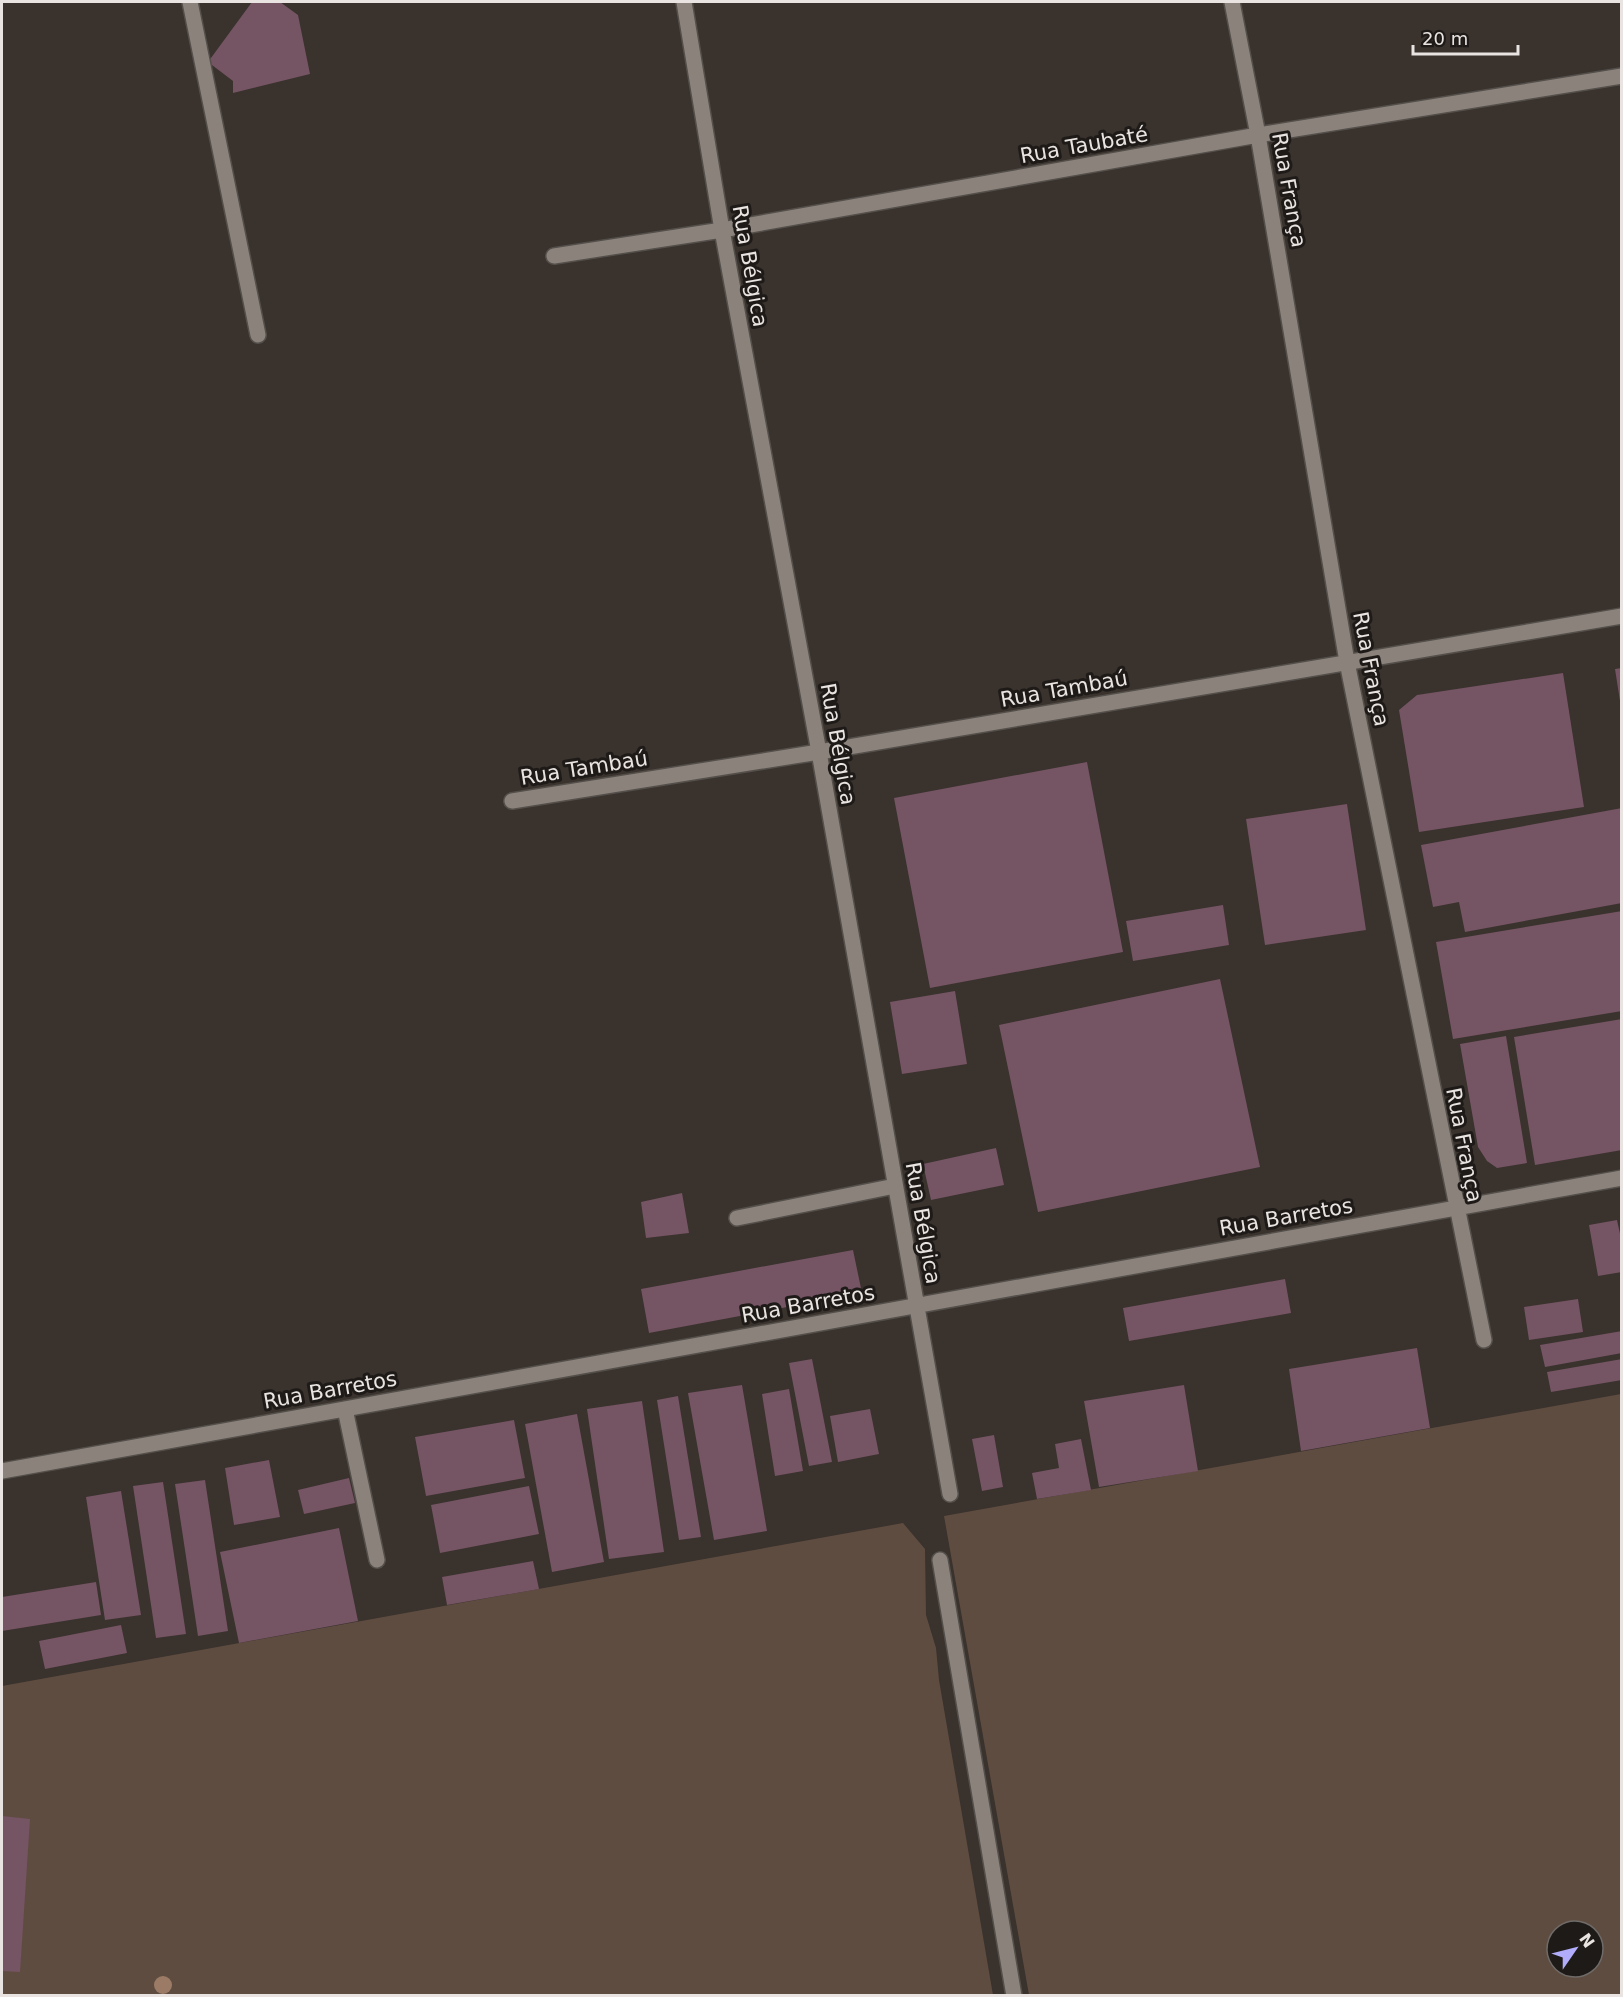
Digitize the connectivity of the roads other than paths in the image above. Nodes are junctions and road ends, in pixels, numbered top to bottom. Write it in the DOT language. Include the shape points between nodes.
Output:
graph roads {
  1 [pos="190,2"];
  2 [pos="684,2"];
  3 [pos="1233,2"];
  4 [pos="1622,76"];
  5 [pos="1258,135"];
  6 [pos="722,230"];
  7 [pos="554,256"];
  8 [pos="258,335"];
  9 [pos="1622,616"];
  10 [pos="1347,662"];
  11 [pos="819,752"];
  12 [pos="512,801"];
  13 [pos="1622,1178"];
  14 [pos="895,1185"];
  15 [pos="1455,1208"];
  16 [pos="737,1218"];
  17 [pos="917,1306"];
  18 [pos="1484,1340"];
  19 [pos="345,1409"];
  20 [pos="2,1471"];
  21 [pos="950,1494"];
  22 [pos="377,1560"];
  23 [pos="940,1560"];
  24 [pos="1014,1995"];
  1 -- 8 [label="street"];
  2 -- 6 [label="street, Rua Bélgica"];
  3 -- 5 [label="street, Rua França"];
  4 -- 5 [label="street, Rua Taubaté"];
  5 -- 6 [label="street, Rua Taubaté"];
  5 -- 10 [label="street, Rua França"];
  6 -- 7 [label="street, Rua Taubaté"];
  6 -- 11 [label="street, Rua Bélgica"];
  9 -- 10 [label="street, Rua Tambaú"];
  10 -- 11 [label="street, Rua Tambaú"];
  10 -- 15 [label="street, Rua França"];
  11 -- 12 [label="street, Rua Tambaú"];
  11 -- 14 [label="street, Rua Bélgica"];
  13 -- 15 [label="street, Rua Barretos"];
  14 -- 16 [label="street"];
  14 -- 17 [label="street, Rua Bélgica"];
  15 -- 17 [label="street, Rua Barretos"];
  15 -- 18 [label="street, Rua França"];
  17 -- 19 [label="street, Rua Barretos"];
  17 -- 21 [label="street, Rua Bélgica"];
  19 -- 20 [label="street, Rua Barretos"];
  19 -- 22 [label="street"];
  23 -- 24 [label="street"];
}
